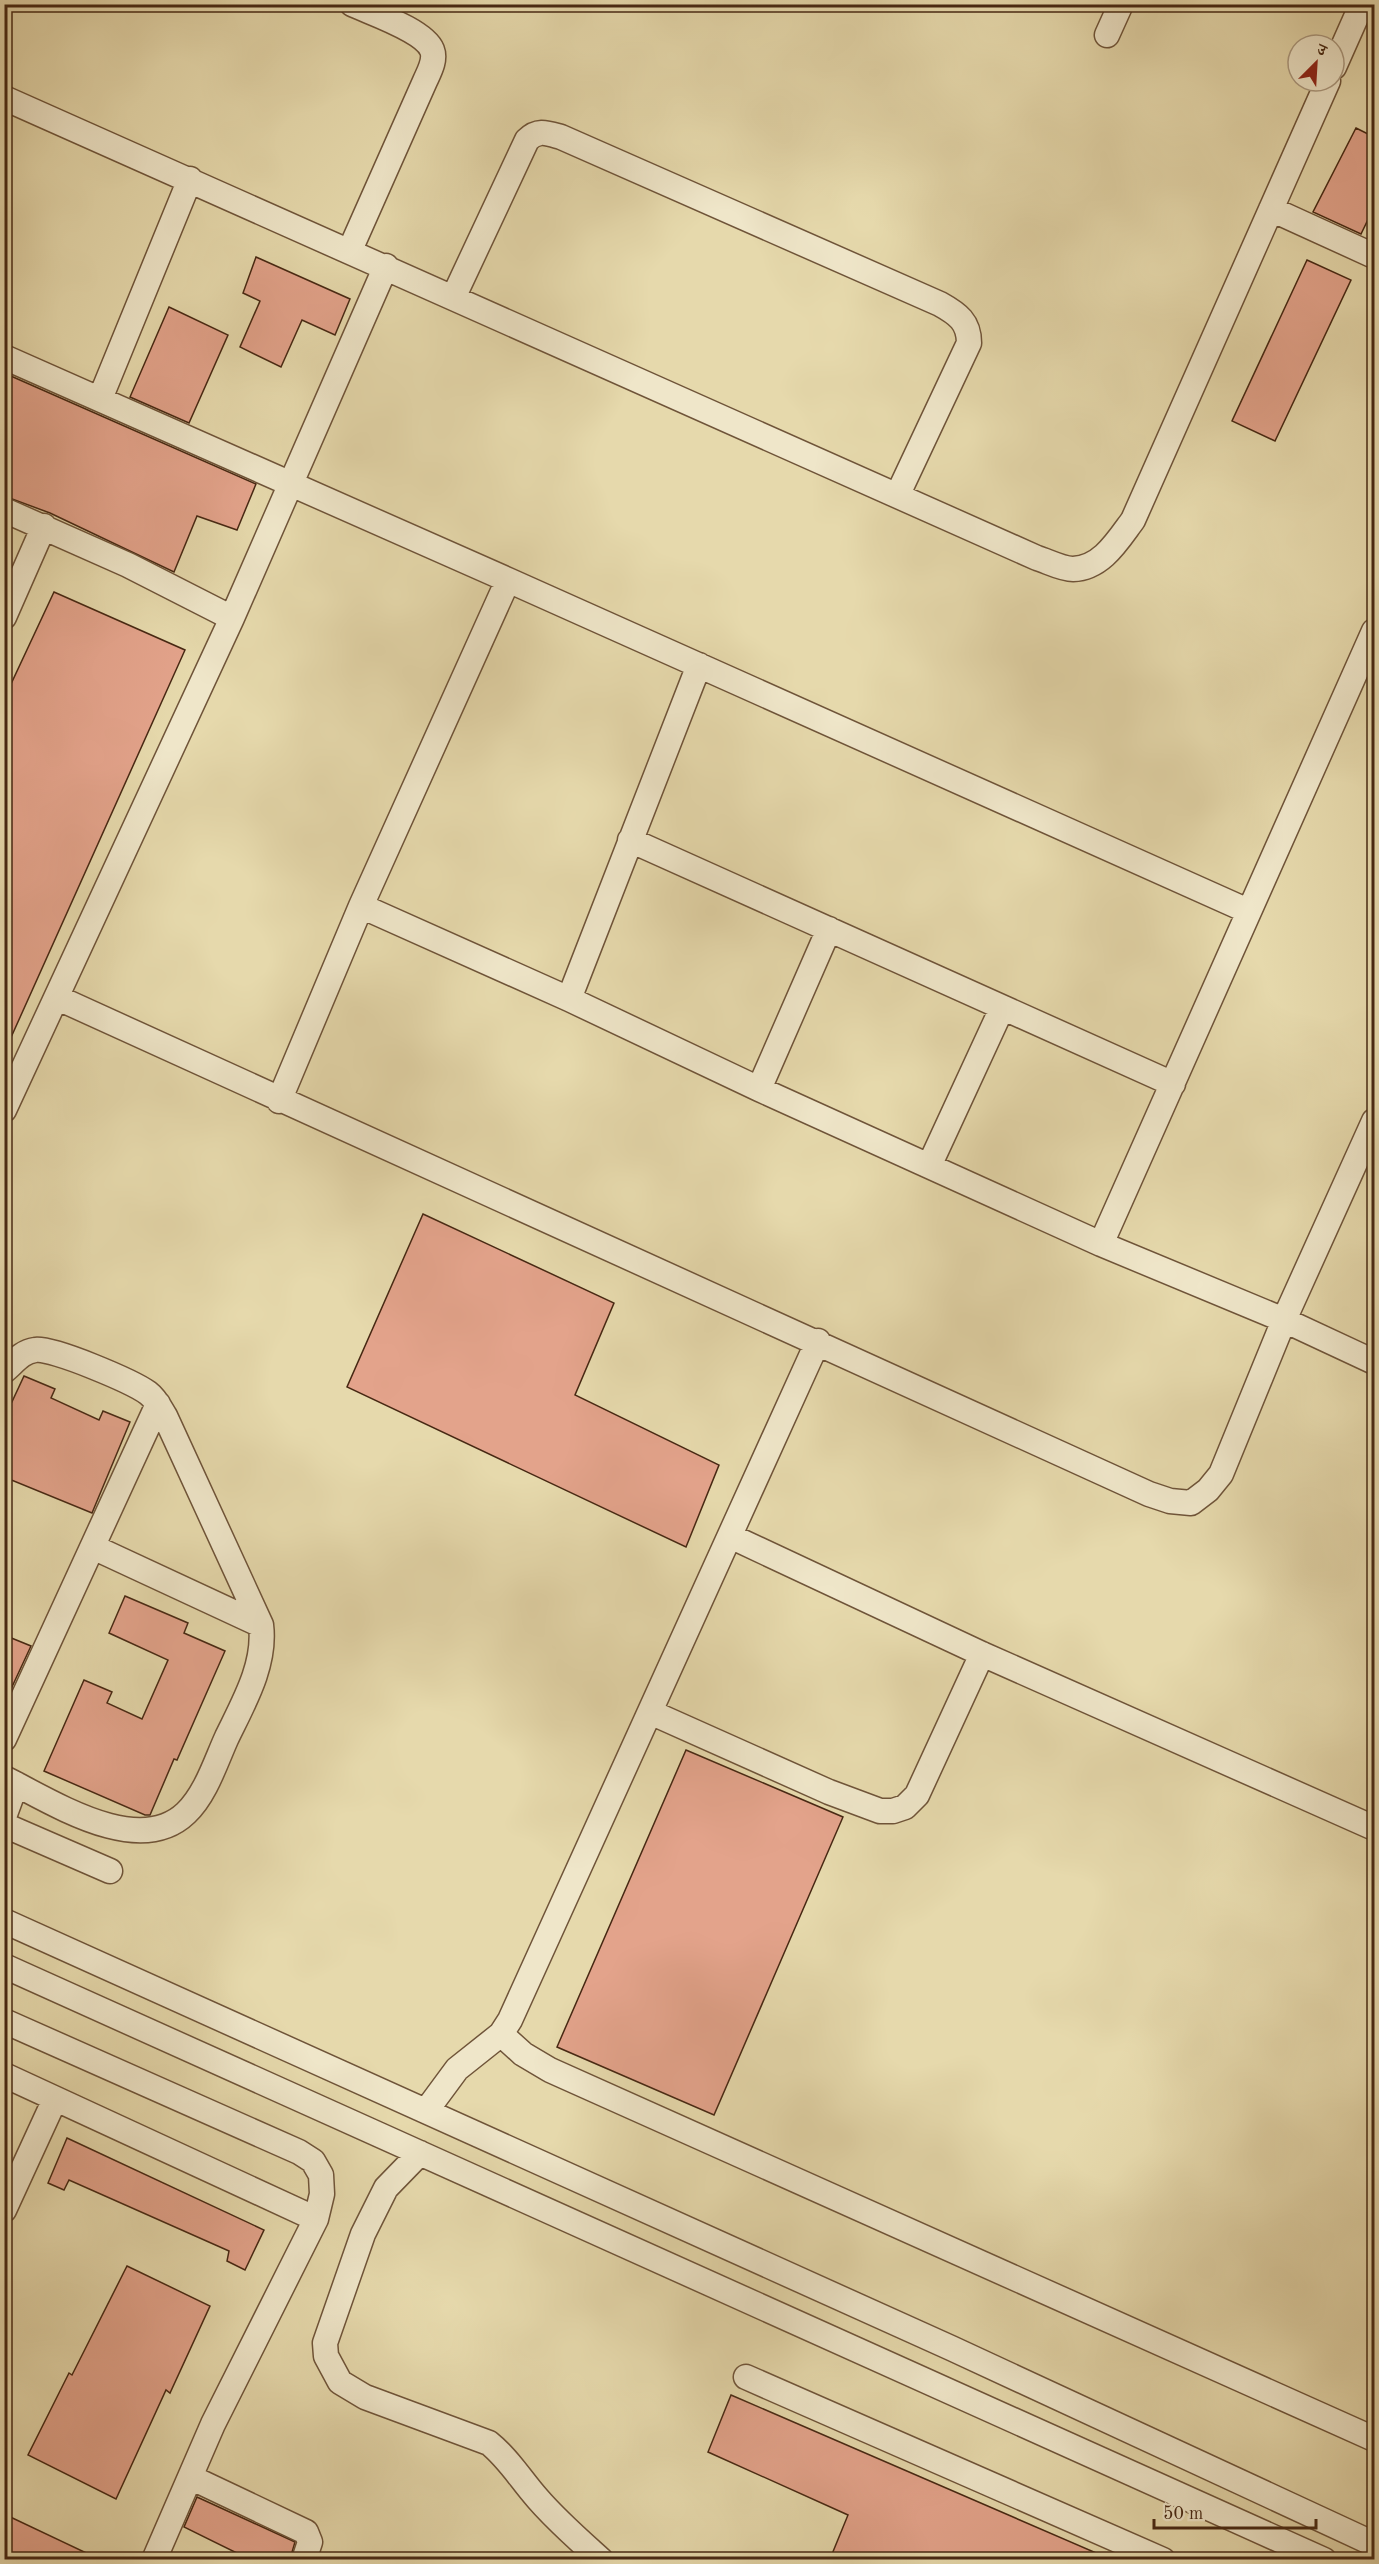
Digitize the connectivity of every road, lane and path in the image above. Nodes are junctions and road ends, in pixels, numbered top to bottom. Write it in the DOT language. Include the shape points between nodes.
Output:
graph roads {
  1 [pos="352,4"];
  2 [pos="1121,4"];
  3 [pos="1362,4"];
  4 [pos="1107,35"];
  5 [pos="1346,40"];
  6 [pos="1323,93"];
  7 [pos="4,98"];
  8 [pos="190,179"];
  9 [pos="1271,209"];
  10 [pos="350,250"];
  11 [pos="1374,256"];
  12 [pos="386,266"];
  13 [pos="454,296"];
  14 [pos="4,357"];
  15 [pos="100,399"];
  16 [pos="289,485"];
  17 [pos="898,494"];
  18 [pos="4,510"];
  19 [pos="44,526"];
  20 [pos="508,580"];
  21 [pos="4,618"];
  22 [pos="232,618"];
  23 [pos="1374,631"];
  24 [pos="699,665"];
  25 [pos="630,840"];
  26 [pos="361,906"];
  27 [pos="1248,912"];
  28 [pos="829,929"];
  29 [pos="58,998"];
  30 [pos="569,999"];
  31 [pos="1002,1008"];
  32 [pos="1173,1084"];
  33 [pos="759,1089"];
  34 [pos="279,1101"];
  35 [pos="4,1110"];
  36 [pos="1374,1121"];
  37 [pos="930,1164"];
  38 [pos="1101,1244"];
  39 [pos="1284,1320"];
  40 [pos="818,1341"];
  41 [pos="1374,1362"];
  42 [pos="4,1371"];
  43 [pos="158,1404"];
  44 [pos="730,1536"];
  45 [pos="93,1547"];
  46 [pos="261,1625"];
  47 [pos="982,1654"];
  48 [pos="650,1712"];
  49 [pos="4,1739"];
  50 [pos="10,1781"];
  51 [pos="4,1817"];
  52 [pos="4,1824"];
  53 [pos="1374,1828"];
  54 [pos="110,1871"];
  55 [pos="4,1921"];
  56 [pos="4,1966"];
  57 [pos="4,2021"];
  58 [pos="501,2034"];
  59 [pos="4,2075"];
  60 [pos="55,2099"];
  61 [pos="426,2111"];
  62 [pos="420,2153"];
  63 [pos="4,2210"];
  64 [pos="316,2219"];
  65 [pos="746,2377"];
  66 [pos="1374,2439"];
  67 [pos="190,2477"];
  68 [pos="1374,2544"];
  69 [pos="153,2559"];
  70 [pos="304,2559"];
  71 [pos="601,2559"];
  72 [pos="1163,2559"];
  73 [pos="1324,2559"];
  1 -- 10 [label="street" via="420,36 433,56"];
  2 -- 4 [label="street"];
  3 -- 5 [label="street"];
  6 -- 9 [label="street"];
  7 -- 8 [label="street"];
  8 -- 10 [label="street"];
  8 -- 15 [label="street"];
  9 -- 11 [label="street"];
  9 -- 17 [label="street" via="1133,520 1097,562 1072,569 1037,558"];
  10 -- 12 [label="street"];
  12 -- 13 [label="street"];
  12 -- 16 [label="street"];
  13 -- 17 [label="street"];
  13 -- 17 [label="street" via="527,140 534,133 543,132 940,304 964,320 969,343"];
  14 -- 15 [label="street"];
  15 -- 16 [label="street"];
  16 -- 20 [label="street"];
  16 -- 22 [label="street"];
  18 -- 19 [label="street"];
  19 -- 21 [label="street"];
  19 -- 22 [label="street"];
  20 -- 24 [label="street"];
  20 -- 26 [label="street"];
  22 -- 29 [label="street"];
  23 -- 27 [label="street"];
  24 -- 25 [label="street"];
  24 -- 27 [label="street"];
  25 -- 28 [label="street"];
  25 -- 30 [label="street"];
  26 -- 30 [label="street"];
  26 -- 34 [label="street"];
  27 -- 32 [label="street"];
  28 -- 31 [label="street"];
  28 -- 33 [label="street"];
  29 -- 34 [label="street"];
  29 -- 35 [label="street"];
  30 -- 33 [label="street"];
  31 -- 32 [label="street"];
  31 -- 37 [label="street"];
  32 -- 38 [label="street"];
  33 -- 37 [label="street"];
  34 -- 40 [label="street"];
  36 -- 39 [label="street"];
  37 -- 38 [label="street"];
  38 -- 39 [label="street"];
  39 -- 40 [label="street" via="1221,1474 1191,1503 1149,1494"];
  39 -- 41 [label="street"];
  40 -- 44 [label="street"];
  42 -- 43 [label="street" via="22,1354 50,1351 138,1387"];
  43 -- 45 [label="street"];
  43 -- 46 [label="street"];
  44 -- 47 [label="street"];
  44 -- 48 [label="street"];
  45 -- 46 [label="street"];
  45 -- 49 [label="street"];
  46 -- 50 [label="street" via="262,1650 246,1698 201,1791 187,1812 170,1825 112,1828"];
  47 -- 48 [label="street" via="917,1796 905,1807 893,1810 880,1811 829,1792"];
  47 -- 53 [label="street"];
  48 -- 58 [label="street"];
  50 -- 51 [label="street"];
  52 -- 54 [label="street"];
  55 -- 61 [label="street"];
  56 -- 62 [label="street"];
  57 -- 64 [label="street" via="299,2152 313,2161 321,2175 322,2194"];
  58 -- 61 [label="street" via="458,2069"];
  58 -- 66 [label="street" via="523,2054 550,2070"];
  59 -- 60 [label="street"];
  60 -- 63 [label="street"];
  60 -- 64 [label="street"];
  61 -- 68 [label="street"];
  62 -- 71 [label="street" via="390,2183 363,2234 327,2332 329,2363 340,2382 365,2397 489,2443 502,2453 559,2522"];
  62 -- 73 [label="street"];
  64 -- 67 [label="street" via="247,2353"];
  65 -- 72 [label="street"];
  67 -- 69 [label="street"];
  67 -- 70 [label="street" via="306,2532 310,2542"];
}
